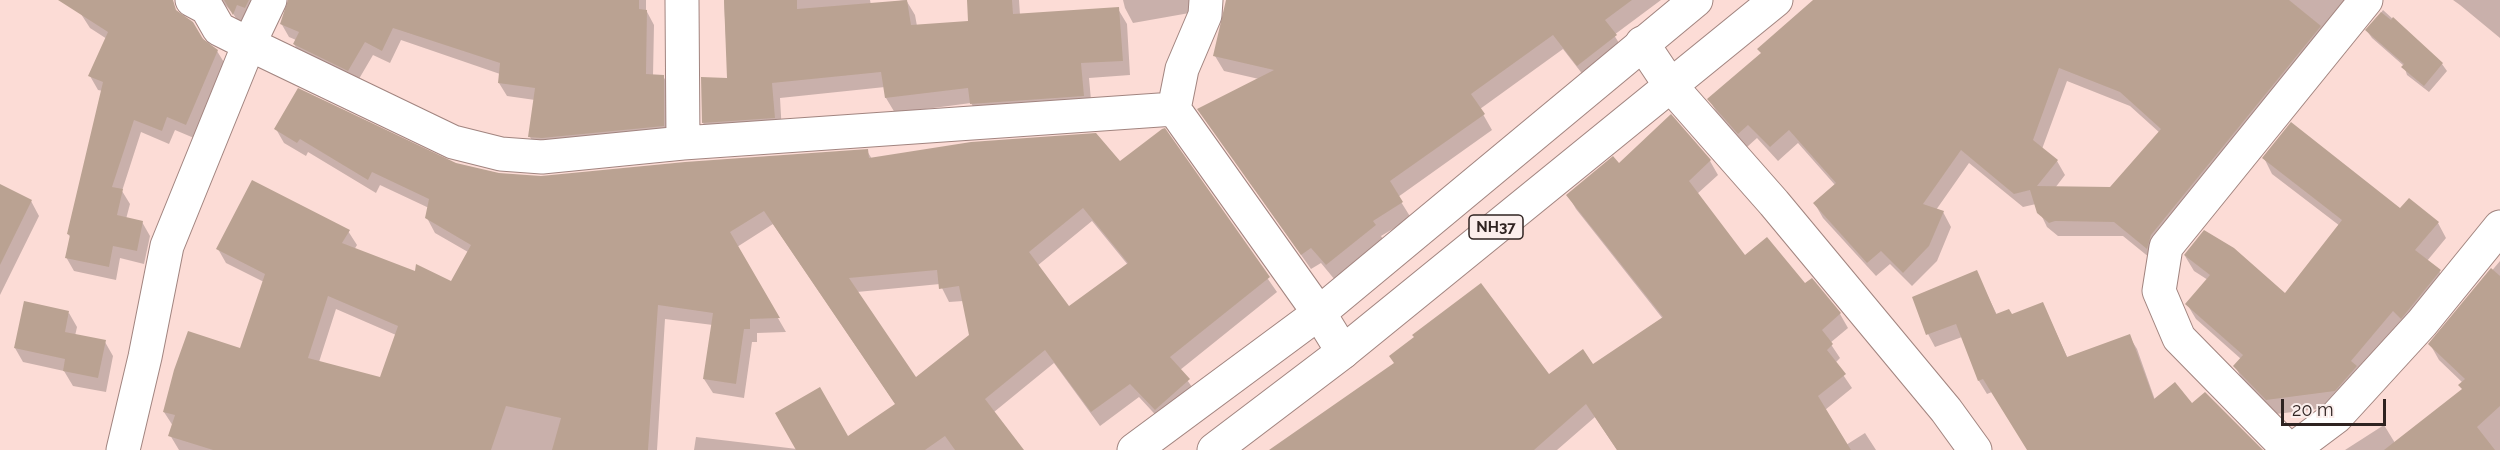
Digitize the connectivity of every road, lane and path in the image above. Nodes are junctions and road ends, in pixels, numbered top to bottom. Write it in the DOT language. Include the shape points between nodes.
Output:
graph roads {
  1 [pos="192,0"];
  2 [pos="270,0"];
  3 [pos="682,0"];
  4 [pos="1206,0"];
  5 [pos="1696,0"];
  6 [pos="1776,0"];
  7 [pos="2366,0"];
  8 [pos="1642,43"];
  9 [pos="249,44"];
  10 [pos="1670,85"];
  11 [pos="1174,109"];
  12 [pos="683,143"];
  13 [pos="2500,227"];
  14 [pos="1319,313"];
  15 [pos="1343,352"];
  16 [pos="123,450"];
  17 [pos="1134,450"];
  18 [pos="1214,450"];
  19 [pos="1975,450"];
  20 [pos="2290,450"];
  1 -- 9 [label="main road" via="207,8 219,29"];
  2 -- 9 [label="main road"];
  3 -- 12 [label="main road"];
  4 -- 11 [label="main road" via="1205,15 1182,69"];
  5 -- 8 [label="main road, NH37"];
  6 -- 10 [label="main road, NH37"];
  7 -- 20 [label="main road" via="2166,246 2159,291 2179,338"];
  8 -- 10 [label="main road"];
  8 -- 14 [label="main road, NH37"];
  9 -- 12 [label="main road" via="453,142 501,154 542,157"];
  9 -- 16 [label="main road" via="167,246"];
  10 -- 15 [label="main road, NH37"];
  10 -- 19 [label="main road" via="1774,203"];
  11 -- 12 [label="main road"];
  11 -- 14 [label="main road"];
  13 -- 20 [label="main road" via="2422,322 2336,417"];
  14 -- 15 [label="main road"];
  14 -- 17 [label="main road, NH37"];
  15 -- 18 [label="main road, NH37"];
}
